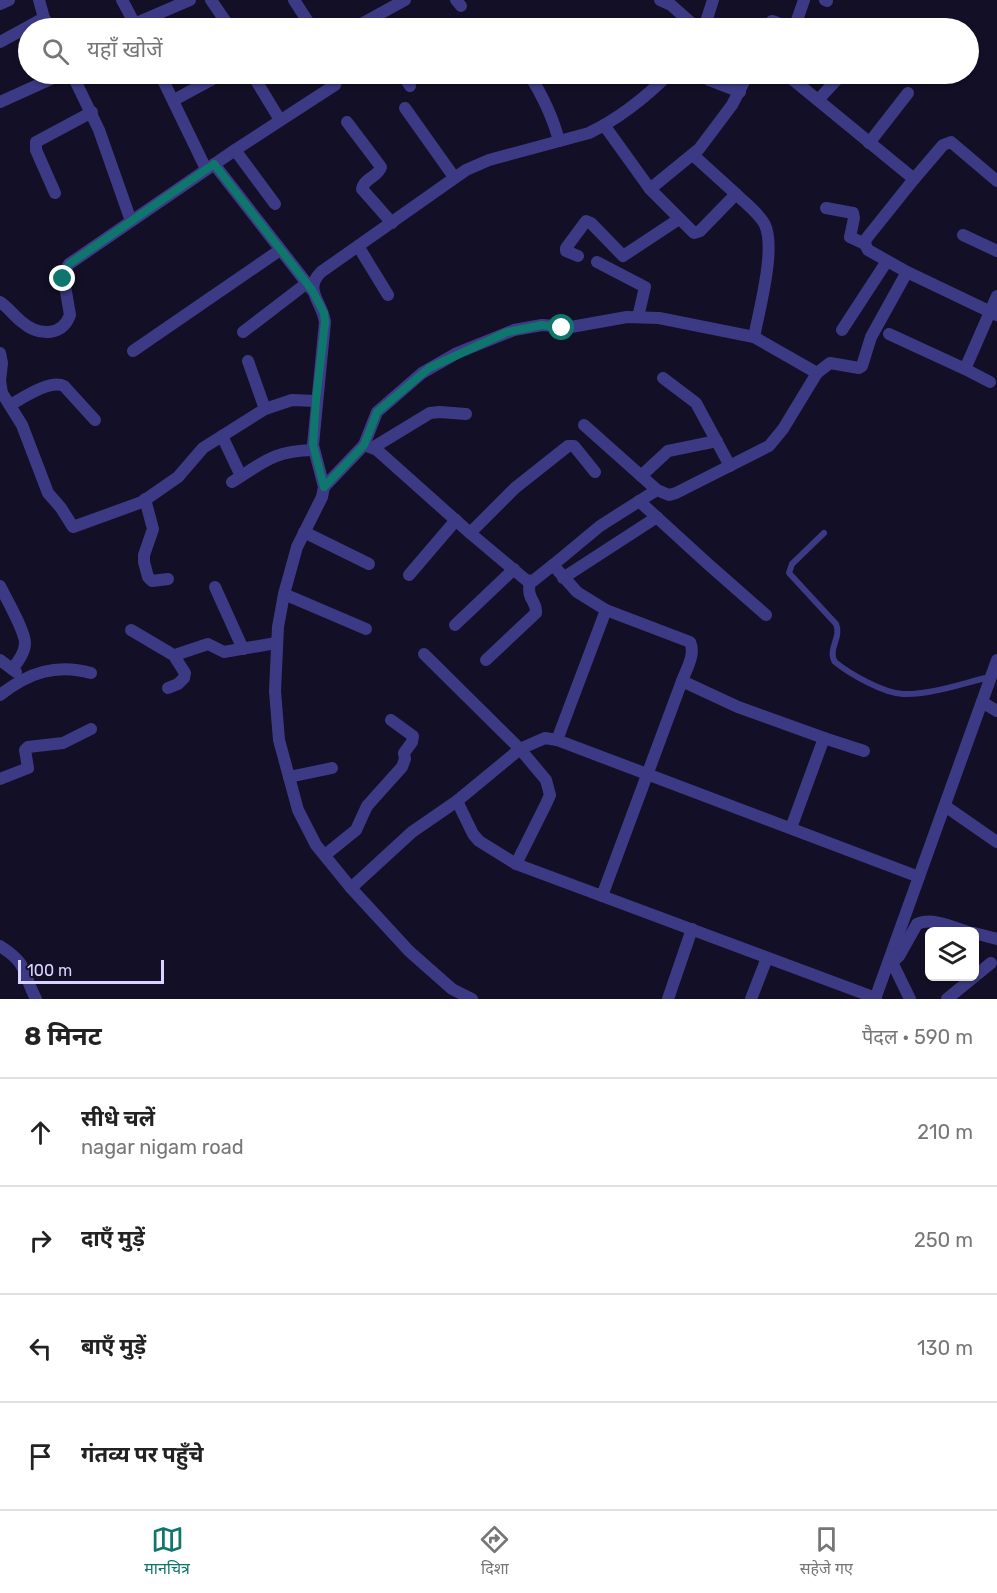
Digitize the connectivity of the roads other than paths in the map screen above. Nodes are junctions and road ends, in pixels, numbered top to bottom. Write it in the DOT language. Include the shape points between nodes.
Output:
graph roads {
  1 [pos="9,0"];
  2 [pos="39,0"];
  3 [pos="122,0"];
  4 [pos="190,0"];
  5 [pos="211,0"];
  6 [pos="294,0"];
  7 [pos="660,0"];
  8 [pos="713,0"];
  9 [pos="804,0"];
  10 [pos="398,2"];
  11 [pos="0,4"];
  12 [pos="45,18"];
  13 [pos="132,18"];
  14 [pos="153,18"];
  15 [pos="223,18"];
  16 [pos="306,18"];
  17 [pos="379,18"];
  18 [pos="686,18"];
  19 [pos="707,18"];
  20 [pos="798,18"];
  21 [pos="18,35"];
  22 [pos="0,42"];
  23 [pos="40,84"];
  24 [pos="77,84"];
  25 [pos="165,84"];
  26 [pos="204,84"];
  27 [pos="258,84"];
  28 [pos="336,84"];
  29 [pos="535,84"];
  30 [pos="659,84"];
  31 [pos="719,84"];
  32 [pos="744,84"];
  33 [pos="798,84"];
  34 [pos="833,84"];
  35 [pos="740,92"];
  36 [pos="908,93"];
  37 [pos="174,100"];
  38 [pos="818,100"];
  39 [pos="0,102"];
  40 [pos="405,108"];
  41 [pos="92,112"];
  42 [pos="280,120"];
  43 [pos="347,122"];
  44 [pos="604,125"];
  45 [pos="559,141"];
  46 [pos="869,143"];
  47 [pos="235,150"];
  48 [pos="693,155"];
  49 [pos="210,167"];
  50 [pos="454,177"];
  51 [pos="914,179"];
  52 [pos="997,181"];
  53 [pos="650,189"];
  54 [pos="55,193"];
  55 [pos="736,194"];
  56 [pos="275,204"];
  57 [pos="826,208"];
  58 [pos="679,219"];
  59 [pos="131,221"];
  60 [pos="392,223"];
  61 [pos="963,235"];
  62 [pos="865,244"];
  63 [pos="358,246"];
  64 [pos="280,250"];
  65 [pos="997,251"];
  66 [pos="578,256"];
  67 [pos="887,261"];
  68 [pos="597,262"];
  69 [pos="907,272"];
  70 [pos="310,287"];
  71 [pos="388,295"];
  72 [pos="997,296"];
  73 [pos="0,302"];
  74 [pos="993,313"];
  75 [pos="638,317"];
  76 [pos="842,330"];
  77 [pos="243,332"];
  78 [pos="890,334"];
  79 [pos="754,337"];
  80 [pos="133,351"];
  81 [pos="0,352"];
  82 [pos="248,361"];
  83 [pos="965,369"];
  84 [pos="817,373"];
  85 [pos="663,378"];
  86 [pos="990,382"];
  87 [pos="316,400"];
  88 [pos="10,405"];
  89 [pos="265,409"];
  90 [pos="466,414"];
  91 [pos="95,420"];
  92 [pos="584,425"];
  93 [pos="222,436"];
  94 [pos="717,441"];
  95 [pos="369,446"];
  96 [pos="313,450"];
  97 [pos="730,466"];
  98 [pos="595,472"];
  99 [pos="641,476"];
  100 [pos="324,487"];
  101 [pos="657,490"];
  102 [pos="146,499"];
  103 [pos="639,501"];
  104 [pos="657,517"];
  105 [pos="456,520"];
  106 [pos="304,532"];
  107 [pos="824,533"];
  108 [pos="470,534"];
  109 [pos="369,564"];
  110 [pos="553,565"];
  111 [pos="514,569"];
  112 [pos="409,575"];
  113 [pos="563,578"];
  114 [pos="168,579"];
  115 [pos="530,581"];
  116 [pos="0,586"];
  117 [pos="215,587"];
  118 [pos="284,594"];
  119 [pos="606,610"];
  120 [pos="766,615"];
  121 [pos="455,625"];
  122 [pos="366,629"];
  123 [pos="131,630"];
  124 [pos="276,643"];
  125 [pos="243,649"];
  126 [pos="424,654"];
  127 [pos="175,656"];
  128 [pos="0,660"];
  129 [pos="486,660"];
  130 [pos="997,660"];
  131 [pos="12,669"];
  132 [pos="91,673"];
  133 [pos="24,679"];
  134 [pos="682,681"];
  135 [pos="992,682"];
  136 [pos="168,688"];
  137 [pos="0,695"];
  138 [pos="982,702"];
  139 [pos="997,711"];
  140 [pos="391,720"];
  141 [pos="91,729"];
  142 [pos="824,738"];
  143 [pos="557,740"];
  144 [pos="520,748"];
  145 [pos="864,751"];
  146 [pos="332,768"];
  147 [pos="646,774"];
  148 [pos="289,777"];
  149 [pos="0,779"];
  150 [pos="457,801"];
  151 [pos="945,806"];
  152 [pos="791,828"];
  153 [pos="997,842"];
  154 [pos="325,855"];
  155 [pos="516,864"];
  156 [pos="919,877"];
  157 [pos="351,888"];
  158 [pos="603,896"];
  159 [pos="950,927"];
  160 [pos="692,929"];
  161 [pos="979,934"];
  162 [pos="997,939"];
  163 [pos="0,946"];
  164 [pos="767,958"];
  165 [pos="991,963"];
  166 [pos="890,964"];
  167 [pos="875,998"];
  168 [pos="36,999"];
  169 [pos="472,999"];
  170 [pos="668,999"];
  171 [pos="751,999"];
  172 [pos="910,999"];
  173 [pos="947,999"];
  1 -- 11 [label="street"];
  2 -- 12 [label="street"];
  3 -- 13 [label="street"];
  4 -- 14 [label="street"];
  5 -- 15 [label="street"];
  6 -- 16 [label="street"];
  7 -- 18 [label="street"];
  8 -- 19 [label="street"];
  9 -- 20 [label="street"];
  10 -- 17 [label="street"];
  21 -- 22 [label="street"];
  23 -- 39 [label="street"];
  24 -- 41 [label="street"];
  25 -- 37 [label="street"];
  26 -- 37 [label="street"];
  27 -- 42 [label="street"];
  28 -- 42 [label="street"];
  29 -- 45 [label="street"];
  30 -- 44 [label="street"];
  31 -- 35 [label="street"];
  32 -- 35 [label="street"];
  33 -- 38 [label="street"];
  34 -- 38 [label="street"];
  35 -- 48 [label="street"];
  36 -- 46 [label="street"];
  37 -- 49 [label="street"];
  38 -- 46 [label="street"];
  40 -- 50 [label="street"];
  41 -- 54 [label="street" via="36,142"];
  41 -- 59 [label="street"];
  42 -- 47 [label="street"];
  43 -- 60 [label="street" via="381,167 364,182 362,189"];
  44 -- 45 [label="street"];
  44 -- 53 [label="street"];
  45 -- 50 [label="street" via="489,160"];
  46 -- 51 [label="street"];
  47 -- 49 [label="street"];
  47 -- 56 [label="street"];
  48 -- 53 [label="street"];
  48 -- 55 [label="street"];
  49 -- 59 [label="street"];
  49 -- 64 [label="street"];
  50 -- 60 [label="street"];
  51 -- 52 [label="street" via="951,142"];
  51 -- 62 [label="street"];
  53 -- 58 [label="street"];
  55 -- 58 [label="street" via="697,232"];
  55 -- 79 [label="street" via="764,222 767,234 766,279"];
  57 -- 62 [label="street" via="853,213 850,237"];
  58 -- 66 [label="street" via="623,256 586,221 566,248"];
  59 -- 73 [label="street" via="65,268 63,279 70,315 63,328 44,333 30,328"];
  60 -- 63 [label="street"];
  61 -- 65 [label="street"];
  62 -- 67 [label="street"];
  63 -- 70 [label="street" via="321,272"];
  63 -- 71 [label="street"];
  64 -- 70 [label="street"];
  64 -- 80 [label="street"];
  67 -- 69 [label="street"];
  67 -- 76 [label="street"];
  68 -- 75 [label="street" via="645,287"];
  69 -- 74 [label="street"];
  69 -- 84 [label="street" via="871,337 862,366 830,363"];
  70 -- 77 [label="street"];
  70 -- 87 [label="street" via="325,322"];
  72 -- 74 [label="street"];
  74 -- 83 [label="street"];
  75 -- 79 [label="street"];
  75 -- 95 [label="street" via="514,330 457,353 422,373 381,409"];
  78 -- 83 [label="street"];
  79 -- 84 [label="street"];
  81 -- 88 [label="street" via="1,387"];
  82 -- 89 [label="street"];
  83 -- 86 [label="street"];
  84 -- 97 [label="street" via="777,437 756,454"];
  85 -- 94 [label="street" via="696,403"];
  87 -- 89 [label="street" via="292,400"];
  87 -- 96 [label="street"];
  88 -- 91 [label="street" via="49,384 59,383"];
  88 -- 102 [label="street" via="31,446 48,493 70,525 75,527"];
  89 -- 93 [label="street"];
  90 -- 95 [label="street" via="430,413"];
  92 -- 99 [label="street"];
  93 -- 96 [label="street" via="236,479 275,455"];
  93 -- 102 [label="street" via="203,448 178,477"];
  94 -- 97 [label="street"];
  94 -- 99 [label="street" via="668,451"];
  95 -- 100 [label="street"];
  95 -- 105 [label="street"];
  96 -- 100 [label="street"];
  97 -- 101 [label="street" via="673,495"];
  98 -- 108 [label="street" via="574,446 568,446 515,488"];
  99 -- 101 [label="street"];
  100 -- 106 [label="street"];
  101 -- 103 [label="street"];
  102 -- 114 [label="street" via="153,529 144,555 148,578"];
  103 -- 104 [label="street"];
  103 -- 110 [label="street" via="600,526"];
  104 -- 113 [label="street"];
  104 -- 120 [label="street"];
  105 -- 108 [label="street"];
  105 -- 112 [label="street"];
  106 -- 109 [label="street"];
  106 -- 118 [label="street"];
  107 -- 135 [label="lane" via="792,564 789,573 836,624 838,632 832,654 835,662 882,689 903,694"];
  108 -- 111 [label="street"];
  110 -- 113 [label="street"];
  110 -- 115 [label="street"];
  111 -- 115 [label="street"];
  111 -- 121 [label="street"];
  113 -- 119 [label="street"];
  115 -- 129 [label="street" via="528,596 536,614"];
  116 -- 131 [label="street" via="25,644"];
  117 -- 125 [label="street"];
  118 -- 122 [label="street"];
  118 -- 124 [label="street"];
  119 -- 134 [label="street" via="690,642 692,654"];
  119 -- 143 [label="street"];
  123 -- 127 [label="street"];
  124 -- 125 [label="street"];
  124 -- 148 [label="street" via="279,740"];
  125 -- 127 [label="street" via="224,652 208,644"];
  126 -- 144 [label="street"];
  127 -- 136 [label="street" via="185,675"];
  128 -- 131 [label="street"];
  130 -- 135 [label="street"];
  131 -- 133 [label="street"];
  132 -- 133 [label="street" via="58,668"];
  133 -- 137 [label="street"];
  134 -- 142 [label="street" via="738,707"];
  134 -- 147 [label="street"];
  135 -- 138 [label="street"];
  138 -- 139 [label="street"];
  138 -- 151 [label="street"];
  140 -- 154 [label="street" via="413,736 402,767 366,806 356,830"];
  141 -- 149 [label="street" via="63,743 28,747 28,768"];
  142 -- 145 [label="street"];
  142 -- 152 [label="street"];
  143 -- 144 [label="street" via="544,738"];
  143 -- 147 [label="street"];
  144 -- 150 [label="street"];
  144 -- 155 [label="street" via="546,780 550,795"];
  146 -- 148 [label="street"];
  147 -- 152 [label="street"];
  147 -- 158 [label="street"];
  148 -- 154 [label="street" via="298,810"];
  150 -- 155 [label="street" via="479,841"];
  150 -- 157 [label="street" via="411,832"];
  151 -- 153 [label="street"];
  151 -- 156 [label="street"];
  152 -- 156 [label="street"];
  154 -- 157 [label="street"];
  155 -- 158 [label="street"];
  156 -- 166 [label="street"];
  157 -- 169 [label="street" via="432,974"];
  158 -- 160 [label="street"];
  159 -- 166 [label="street" via="929,921 917,924"];
  160 -- 164 [label="street"];
  160 -- 170 [label="street"];
  161 -- 162 [label="street"];
  163 -- 168 [label="street" via="24,967"];
  164 -- 167 [label="street"];
  164 -- 171 [label="street"];
  165 -- 173 [label="street"];
  166 -- 167 [label="street"];
  166 -- 172 [label="street"];
}
